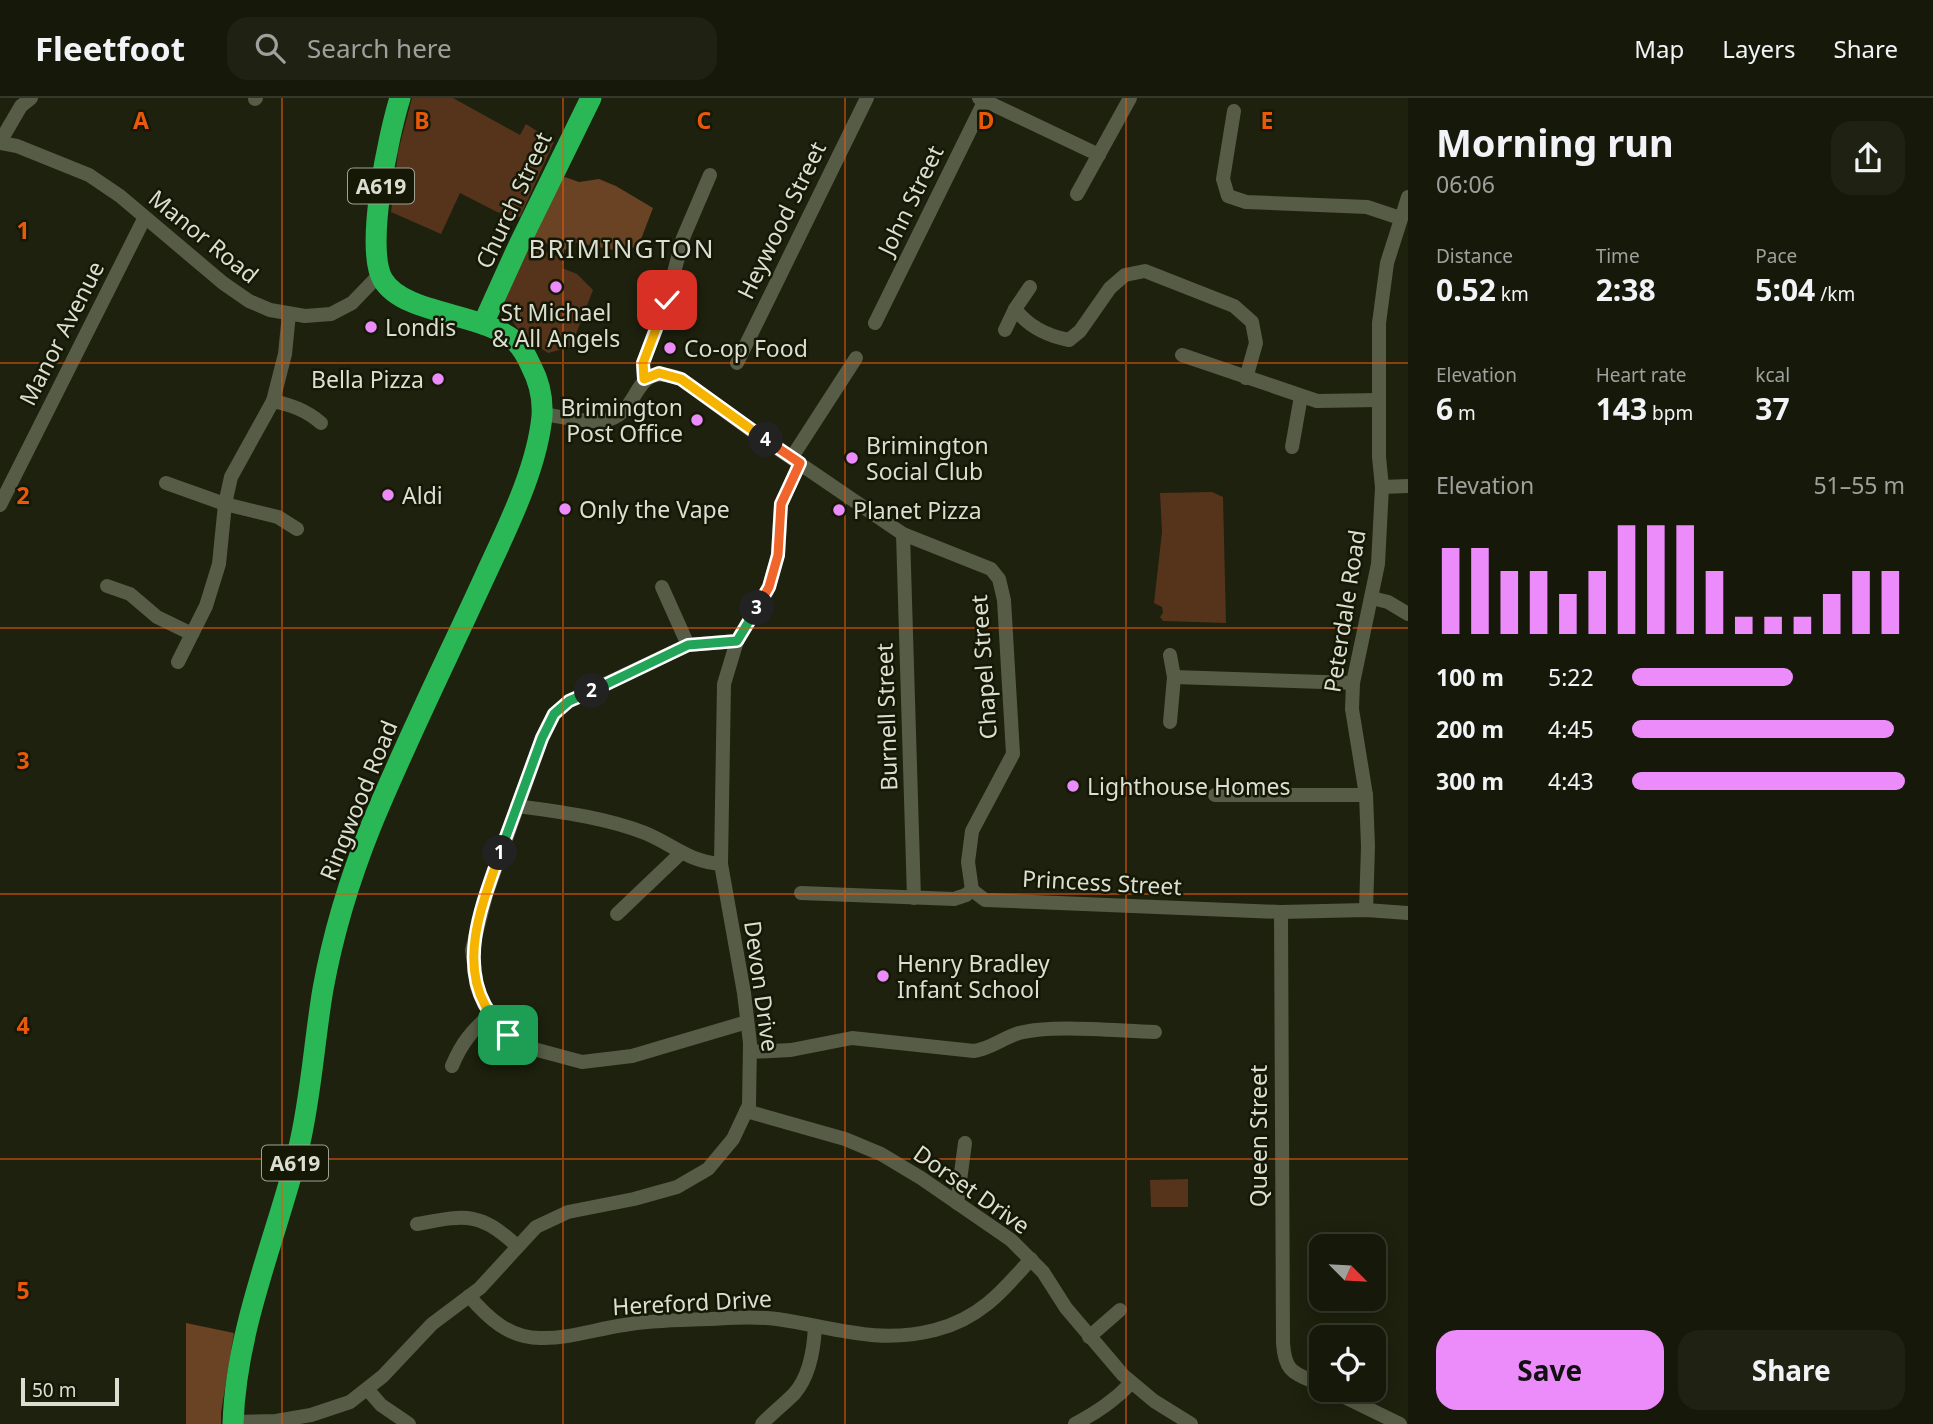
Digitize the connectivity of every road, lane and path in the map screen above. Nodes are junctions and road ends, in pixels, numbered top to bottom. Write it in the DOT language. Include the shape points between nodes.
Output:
graph roads {
  1 [pos="31,98"];
  2 [pos="401,98"];
  3 [pos="591,98"];
  4 [pos="867,98"];
  5 [pos="1130,98"];
  6 [pos="983,99"];
  7 [pos="1234,111"];
  8 [pos="0,143"];
  9 [pos="1099,155"];
  10 [pos="710,175"];
  11 [pos="1077,194"];
  12 [pos="1408,197"];
  13 [pos="1400,218"];
  14 [pos="144,219"];
  15 [pos="379,275"];
  16 [pos="502,283"];
  17 [pos="1030,287"];
  18 [pos="1015,309"];
  19 [pos="289,314"];
  20 [pos="875,323"];
  21 [pos="483,324"];
  22 [pos="1005,330"];
  23 [pos="515,341"];
  24 [pos="1182,355"];
  25 [pos="856,358"];
  26 [pos="737,363"];
  27 [pos="1246,378"];
  28 [pos="644,379"];
  29 [pos="1301,396"];
  30 [pos="1379,400"];
  31 [pos="273,401"];
  32 [pos="542,414"];
  33 [pos="321,423"];
  34 [pos="1292,447"];
  35 [pos="796,460"];
  36 [pos="166,483"];
  37 [pos="1408,486"];
  38 [pos="1382,487"];
  39 [pos="225,504"];
  40 [pos="0,505"];
  41 [pos="297,529"];
  42 [pos="903,534"];
  43 [pos="107,586"];
  44 [pos="662,586"];
  45 [pos="1372,598"];
  46 [pos="1408,614"];
  47 [pos="192,634"];
  48 [pos="737,641"];
  49 [pos="688,645"];
  50 [pos="1170,655"];
  51 [pos="178,662"];
  52 [pos="1174,677"];
  53 [pos="1353,683"];
  54 [pos="1170,722"];
  55 [pos="1214,794"];
  56 [pos="1366,795"];
  57 [pos="517,806"];
  58 [pos="681,853"];
  59 [pos="721,864"];
  60 [pos="972,890"];
  61 [pos="801,893"];
  62 [pos="914,898"];
  63 [pos="1366,910"];
  64 [pos="1281,912"];
  65 [pos="1408,913"];
  66 [pos="617,914"];
  67 [pos="491,1014"];
  68 [pos="747,1022"];
  69 [pos="1155,1032"];
  70 [pos="750,1052"];
  71 [pos="452,1066"];
  72 [pos="746,1111"];
  73 [pos="965,1143"];
  74 [pos="957,1203"];
  75 [pos="417,1224"];
  76 [pos="517,1246"];
  77 [pos="1031,1259"];
  78 [pos="469,1297"];
  79 [pos="1120,1310"];
  80 [pos="815,1326"];
  81 [pos="1090,1337"];
  82 [pos="1309,1379"];
  83 [pos="1131,1383"];
  84 [pos="368,1390"];
  85 [pos="1355,1402"];
  86 [pos="233,1423"];
  87 [pos="409,1424"];
  88 [pos="762,1424"];
  89 [pos="1075,1424"];
  90 [pos="1191,1424"];
  91 [pos="1400,1424"];
  1 -- 8 [label="street" via="21,106"];
  2 -- 15 [label="highway, A619" via="382,180 376,255"];
  3 -- 16 [label="highway, Church Street"];
  4 -- 26 [label="street, Heywood Street"];
  5 -- 9 [label="street"];
  6 -- 9 [label="street"];
  6 -- 20 [label="street, John Street"];
  7 -- 13 [label="street" via="1223,179 1228,196 1246,202 1367,207"];
  8 -- 14 [label="street, Manor Road" via="89,175"];
  9 -- 11 [label="street"];
  10 -- 28 [label="street" via="683,238 667,300 643,363"];
  12 -- 13 [label="street, Peterdale Road"];
  13 -- 30 [label="street, Peterdale Road" via="1387,263 1379,323"];
  14 -- 19 [label="street, Manor Road" via="249,301"];
  14 -- 40 [label="street, Manor Avenue"];
  15 -- 19 [label="street, Manor Road" via="352,303 331,314"];
  15 -- 21 [label="highway" via="403,299"];
  16 -- 21 [label="highway, Church Street"];
  16 -- 23 [label="highway, Ringwood Road / A619" via="505,315"];
  17 -- 18 [label="street"];
  18 -- 22 [label="street"];
  18 -- 27 [label="street" via="1025,321 1069,340 1110,288 1125,275 1145,271 1234,306 1252,322 1256,343"];
  19 -- 31 [label="street"];
  21 -- 23 [label="highway"];
  23 -- 32 [label="highway, Ringwood Road / A619" via="537,378"];
  24 -- 27 [label="street"];
  25 -- 35 [label="street"];
  27 -- 29 [label="street"];
  28 -- 32 [label="street" via="631,406 603,421"];
  28 -- 35 [label="street, Chapel Street" via="659,373 681,379"];
  29 -- 30 [label="street" via="1317,401"];
  29 -- 34 [label="street"];
  30 -- 38 [label="street, Peterdale Road"];
  31 -- 33 [label="street" via="310,414"];
  31 -- 39 [label="street" via="231,477"];
  32 -- 86 [label="highway, Ringwood Road / A619" via="514,515 376,816 345,899 324,986 299,1147 243,1341"];
  35 -- 42 [label="street, Chapel Street"];
  35 -- 48 [label="street, Devon Drive" via="781,504 778,555 769,587"];
  36 -- 39 [label="street"];
  37 -- 38 [label="street"];
  38 -- 45 [label="street, Peterdale Road"];
  39 -- 41 [label="street" via="278,517"];
  39 -- 47 [label="street" via="219,564"];
  42 -- 60 [label="street, Chapel Street" via="992,569 1004,600 1013,754 972,831 968,862"];
  42 -- 62 [label="street, Burnell Street"];
  43 -- 47 [label="street" via="130,594 157,617"];
  44 -- 49 [label="street"];
  45 -- 46 [label="street"];
  45 -- 53 [label="street, Peterdale Road"];
  47 -- 51 [label="street"];
  48 -- 49 [label="street"];
  48 -- 59 [label="street, Devon Drive" via="724,684"];
  49 -- 57 [label="street" via="569,701 554,714"];
  50 -- 52 [label="street"];
  52 -- 53 [label="street"];
  52 -- 54 [label="street"];
  53 -- 56 [label="street, Peterdale Road" via="1352,709"];
  55 -- 56 [label="street"];
  56 -- 63 [label="street, Peterdale Road"];
  57 -- 58 [label="street" via="610,821"];
  57 -- 67 [label="street" via="472,950 477,986"];
  58 -- 59 [label="street"];
  58 -- 66 [label="street"];
  59 -- 68 [label="street, Devon Drive"];
  60 -- 62 [label="street" via="954,899"];
  60 -- 64 [label="street, Princess Street" via="985,900"];
  61 -- 62 [label="street"];
  63 -- 64 [label="street, Princess Street"];
  63 -- 65 [label="street, Princess Street"];
  64 -- 82 [label="street, Queen Street" via="1284,1360 1288,1368"];
  67 -- 68 [label="street" via="508,1035 530,1048 582,1062 632,1056"];
  67 -- 71 [label="street" via="461,1045"];
  68 -- 70 [label="street, Devon Drive"];
  69 -- 70 [label="street" via="1042,1030 1018,1033 974,1051 852,1038 791,1050"];
  70 -- 72 [label="street, Devon Drive"];
  72 -- 74 [label="street, Dorset Drive" via="881,1154"];
  72 -- 76 [label="street, Devon Drive" via="733,1139 708,1169 677,1187 568,1212 536,1227"];
  73 -- 74 [label="street"];
  74 -- 77 [label="street, Dorset Drive"];
  75 -- 76 [label="street" via="468,1217 497,1227"];
  76 -- 78 [label="street, Devon Drive"];
  77 -- 80 [label="street, Hereford Drive" via="989,1305 936,1330 871,1337"];
  77 -- 81 [label="street, Dorset Drive"];
  78 -- 80 [label="street, Hereford Drive" via="501,1326 539,1338 626,1324 706,1319 774,1318"];
  78 -- 84 [label="street, Devon Drive" via="432,1324"];
  79 -- 81 [label="street"];
  80 -- 88 [label="street" via="814,1348 803,1382"];
  81 -- 83 [label="street, Dorset Drive"];
  83 -- 89 [label="street" via="1109,1404"];
  83 -- 90 [label="street, Dorset Drive"];
  84 -- 86 [label="street, Devon Drive" via="350,1402 311,1415"];
  84 -- 87 [label="street"];
  85 -- 91 [label="street"];
}
